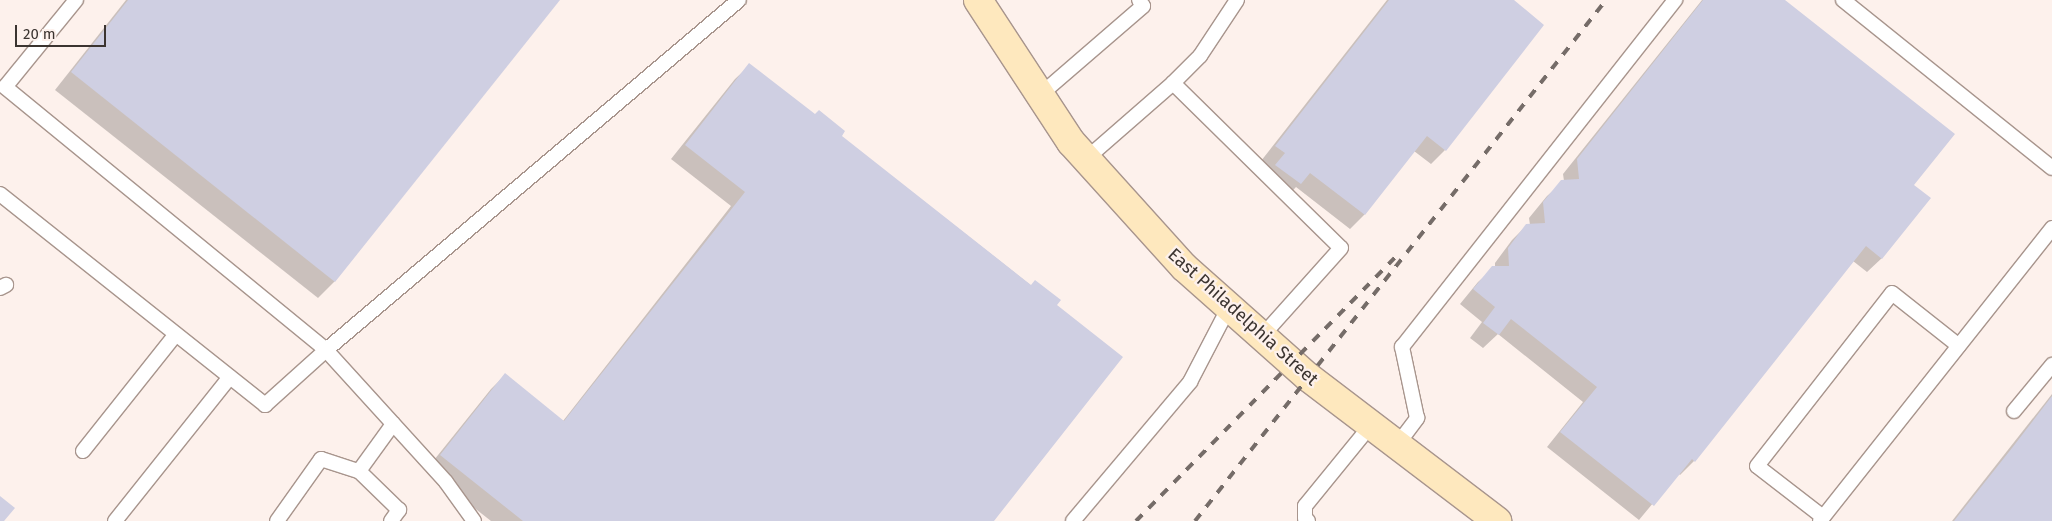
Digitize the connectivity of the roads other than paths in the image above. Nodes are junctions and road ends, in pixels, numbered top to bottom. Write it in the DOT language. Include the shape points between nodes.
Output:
graph roads {
  1 [pos="76,0"];
  2 [pos="739,0"];
  3 [pos="978,0"];
  4 [pos="1139,0"];
  5 [pos="1237,0"];
  6 [pos="1675,0"];
  7 [pos="1843,0"];
  8 [pos="1173,83"];
  9 [pos="1040,94"];
  10 [pos="1086,159"];
  11 [pos="2052,168"];
  12 [pos="0,194"];
  13 [pos="2052,228"];
  14 [pos="1229,307"];
  15 [pos="176,334"];
  16 [pos="1262,336"];
  17 [pos="1959,346"];
  18 [pos="326,350"];
  19 [pos="2052,365"];
  20 [pos="230,377"];
  21 [pos="2014,411"];
  22 [pos="392,424"];
  23 [pos="1371,425"];
  24 [pos="1397,445"];
  25 [pos="83,451"];
  26 [pos="359,471"];
  27 [pos="396,517"];
  28 [pos="1821,519"];
  29 [pos="114,521"];
  30 [pos="277,521"];
  31 [pos="474,521"];
  32 [pos="1074,521"];
  33 [pos="1308,521"];
  34 [pos="1496,521"];
  1 -- 18 [label="lane" via="5,87"];
  2 -- 18 [label="lane"];
  3 -- 9 [label="street, East Philadelphia Street"];
  4 -- 9 [label="lane" via="1143,6"];
  5 -- 8 [label="lane" via="1200,56"];
  6 -- 24 [label="lane" via="1402,347 1417,418"];
  7 -- 11 [label="lane"];
  8 -- 10 [label="lane"];
  8 -- 16 [label="lane" via="1341,248"];
  9 -- 10 [label="street, East Philadelphia Street"];
  10 -- 14 [label="street, East Philadelphia Street" via="1184,267"];
  12 -- 15 [label="lane"];
  13 -- 17 [label="lane"];
  14 -- 16 [label="street, East Philadelphia Street"];
  14 -- 32 [label="lane" via="1190,382"];
  15 -- 20 [label="lane"];
  15 -- 25 [label="lane"];
  16 -- 23 [label="street, East Philadelphia Street" via="1308,377"];
  17 -- 28 [label="lane"];
  17 -- 28 [label="lane" via="1892,293 1757,466"];
  18 -- 20 [label="lane" via="265,405"];
  18 -- 22 [label="lane"];
  19 -- 21 [label="lane"];
  20 -- 29 [label="lane"];
  22 -- 26 [label="lane"];
  22 -- 31 [label="lane" via="446,482"];
  23 -- 24 [label="street, East Philadelphia Street"];
  23 -- 33 [label="lane" via="1305,506"];
  24 -- 34 [label="street, East Philadelphia Street"];
  26 -- 27 [label="lane"];
  26 -- 30 [label="lane" via="321,459"];
}
